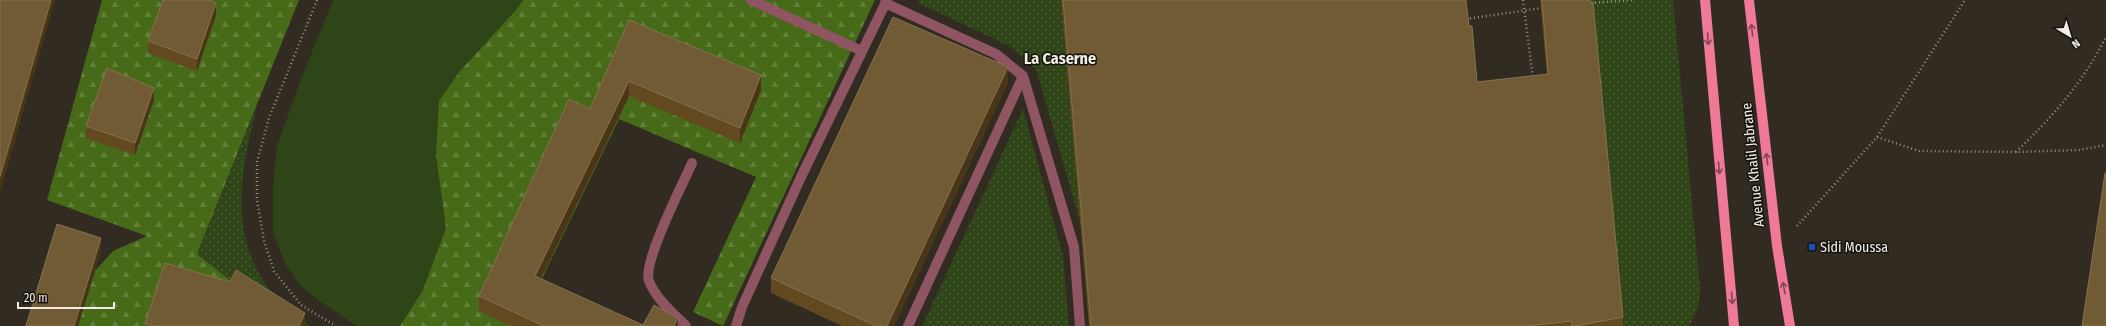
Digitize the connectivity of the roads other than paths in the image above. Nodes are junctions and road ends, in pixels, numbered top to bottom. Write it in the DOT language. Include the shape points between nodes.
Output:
graph roads {
  1 [pos="752,0"];
  2 [pos="1705,0"];
  3 [pos="1749,0"];
  4 [pos="886,2"];
  5 [pos="862,51"];
  6 [pos="1023,76"];
  7 [pos="692,163"];
  8 [pos="686,326"];
  9 [pos="736,326"];
  10 [pos="908,326"];
  11 [pos="1080,326"];
  12 [pos="1734,326"];
  13 [pos="1790,326"];
  1 -- 5 [label="street"];
  2 -- 12 [label="main road, one-way"];
  13 -- 3 [label="main road, Avenue Khalil Jabrane, one-way" via="1776,246"];
  4 -- 5 [label="street"];
  4 -- 6 [label="street" via="996,54"];
  5 -- 9 [label="street" via="801,177 742,307"];
  6 -- 10 [label="street"];
  6 -- 11 [label="street" via="1074,247"];
  7 -- 8 [label="street" via="650,258 648,280 658,297"];
}
